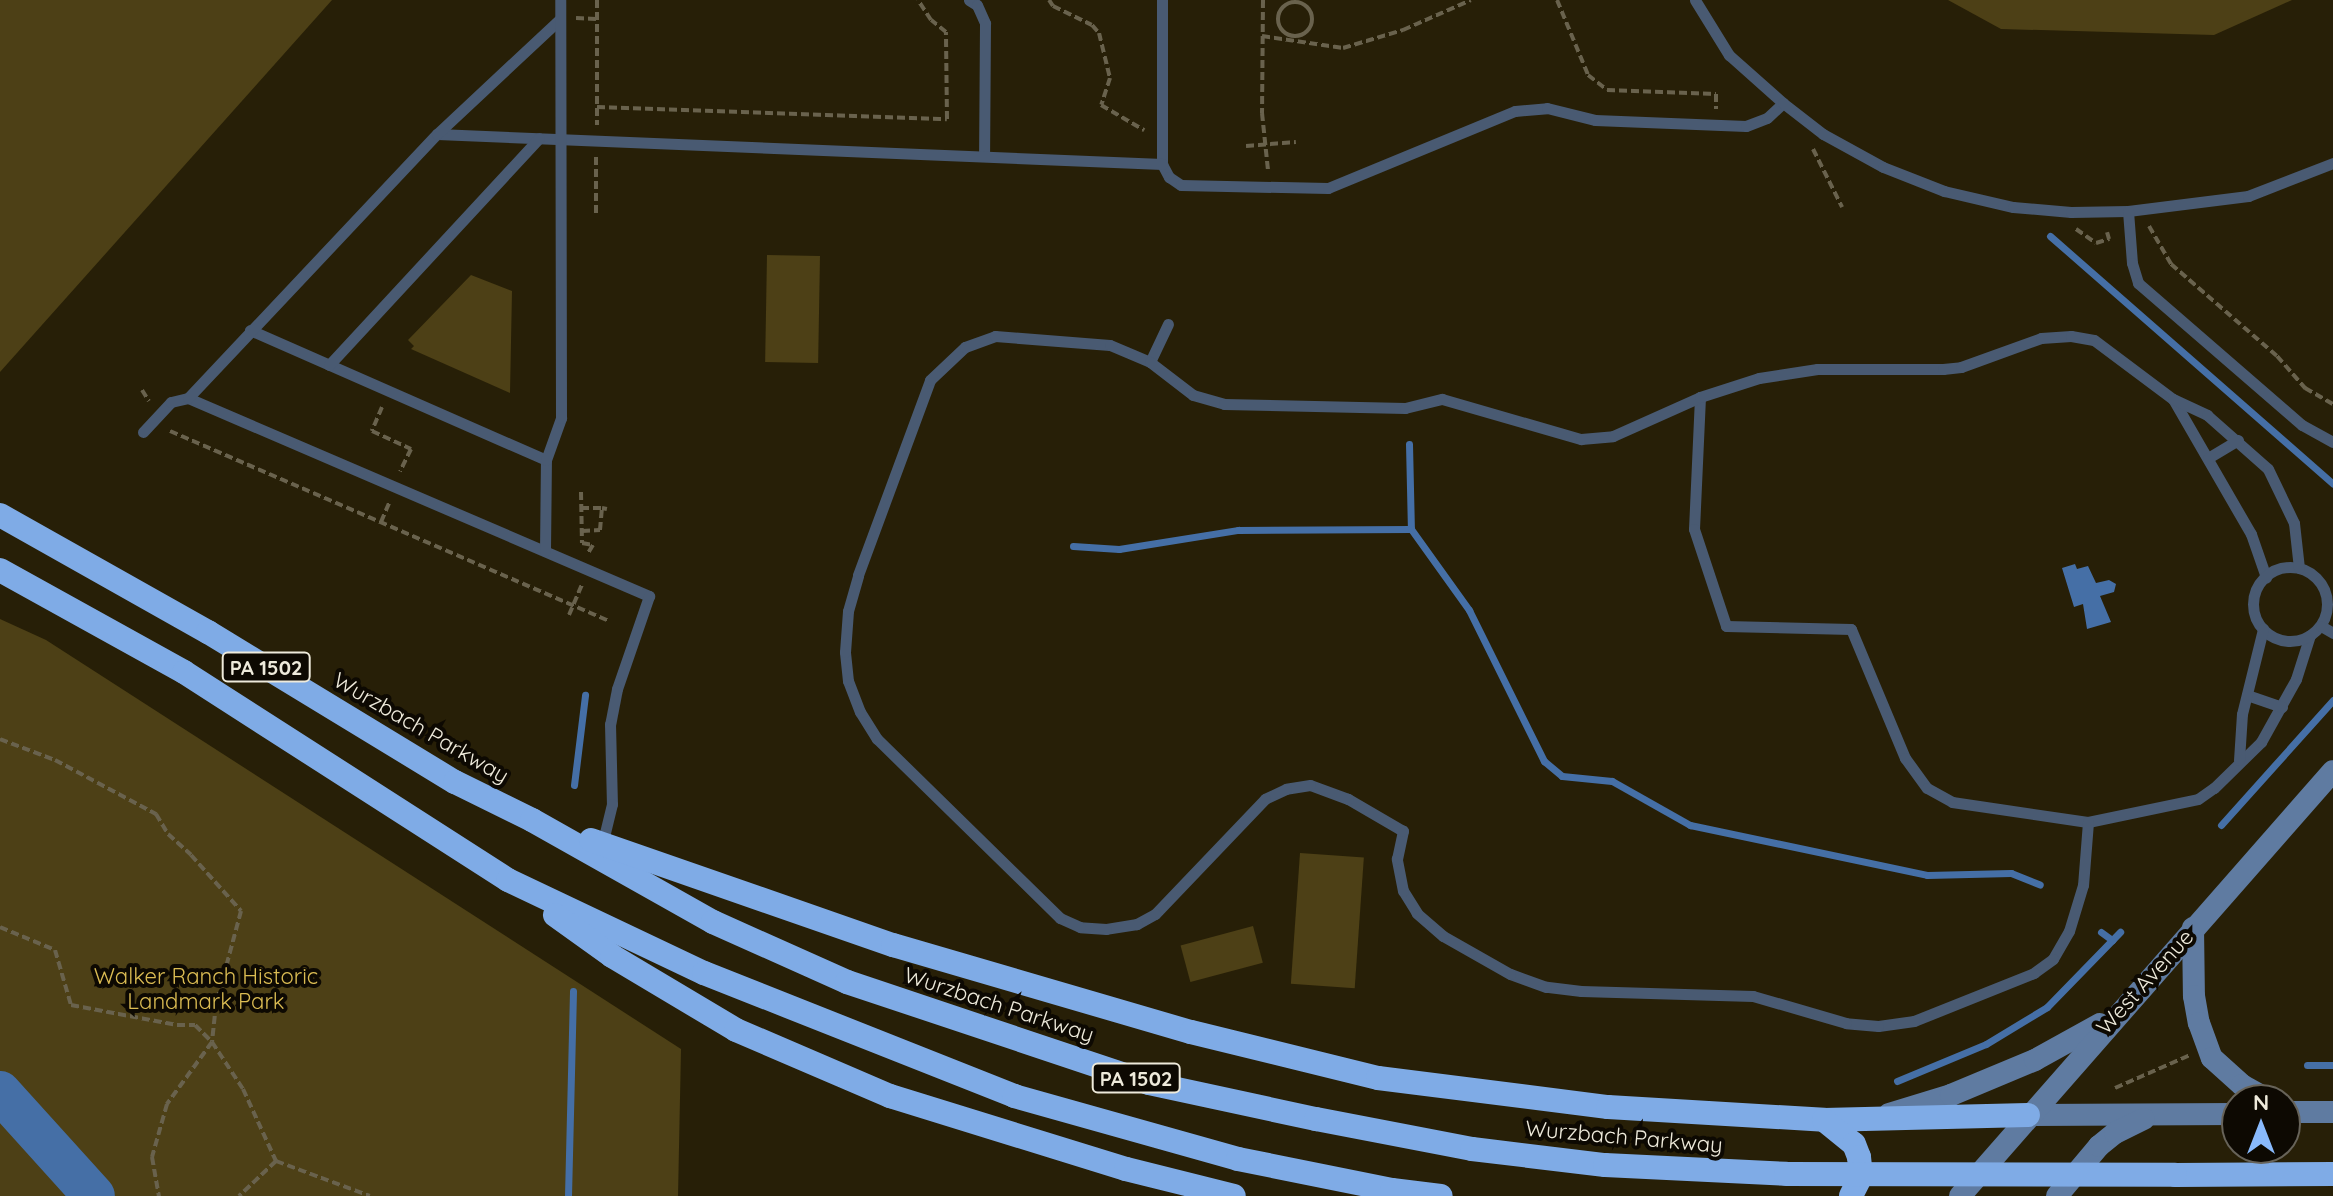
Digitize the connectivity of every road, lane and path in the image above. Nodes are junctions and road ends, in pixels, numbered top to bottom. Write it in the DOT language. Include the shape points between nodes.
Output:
graph roads {
  1 [pos="560,0"];
  2 [pos="597,0"];
  3 [pos="918,0"];
  4 [pos="969,0"];
  5 [pos="1049,0"];
  6 [pos="1162,0"];
  7 [pos="1263,0"];
  8 [pos="1471,0"];
  9 [pos="1557,0"];
  10 [pos="1695,0"];
  11 [pos="1292,1"];
  12 [pos="576,18"];
  13 [pos="596,19"];
  14 [pos="559,20"];
  15 [pos="1262,36"];
  16 [pos="1297,37"];
  17 [pos="1783,103"];
  18 [pos="597,107"];
  19 [pos="1717,113"];
  20 [pos="597,127"];
  21 [pos="1144,130"];
  22 [pos="437,134"];
  23 [pos="539,138"];
  24 [pos="562,139"];
  25 [pos="1296,142"];
  26 [pos="1805,142"];
  27 [pos="1265,145"];
  28 [pos="1246,146"];
  29 [pos="984,156"];
  30 [pos="596,157"];
  31 [pos="2333,163"];
  32 [pos="1162,164"];
  33 [pos="1268,173"];
  34 [pos="1842,207"];
  35 [pos="2128,211"];
  36 [pos="596,217"];
  37 [pos="2149,226"];
  38 [pos="2066,228"];
  39 [pos="2107,232"];
  40 [pos="1168,324"];
  41 [pos="250,330"];
  42 [pos="1150,362"];
  43 [pos="329,365"];
  44 [pos="142,390"];
  45 [pos="1700,397"];
  46 [pos="188,398"];
  47 [pos="2173,399"];
  48 [pos="150,403"];
  49 [pos="2333,404"];
  50 [pos="383,405"];
  51 [pos="170,431"];
  52 [pos="143,432"];
  53 [pos="2238,440"];
  54 [pos="2333,442"];
  55 [pos="2208,458"];
  56 [pos="546,460"];
  57 [pos="400,474"];
  58 [pos="581,492"];
  59 [pos="390,501"];
  60 [pos="581,508"];
  61 [pos="0,515"];
  62 [pos="381,522"];
  63 [pos="582,531"];
  64 [pos="545,551"];
  65 [pos="586,555"];
  66 [pos="2299,568"];
  67 [pos="0,570"];
  68 [pos="2266,577"];
  69 [pos="582,585"];
  70 [pos="2330,599"];
  71 [pos="574,605"];
  72 [pos="569,615"];
  73 [pos="610,621"];
  74 [pos="2321,626"];
  75 [pos="2263,629"];
  76 [pos="2333,633"];
  77 [pos="2310,635"];
  78 [pos="2247,695"];
  79 [pos="2282,707"];
  80 [pos="0,739"];
  81 [pos="2239,760"];
  82 [pos="2333,771"];
  83 [pos="532,820"];
  84 [pos="2088,822"];
  85 [pos="602,845"];
  86 [pos="508,880"];
  87 [pos="0,927"];
  88 [pos="2193,928"];
  89 [pos="2115,1016"];
  90 [pos="212,1042"];
  91 [pos="2193,1053"];
  92 [pos="2241,1084"];
  93 [pos="2115,1088"];
  94 [pos="2301,1111"];
  95 [pos="2333,1112"];
  96 [pos="2028,1115"];
  97 [pos="2221,1115"];
  98 [pos="2149,1117"];
  99 [pos="1824,1120"];
  100 [pos="1869,1120"];
  101 [pos="276,1161"];
  102 [pos="2333,1174"];
  103 [pos="159,1196"];
  104 [pos="239,1196"];
  105 [pos="370,1196"];
  106 [pos="1234,1196"];
  107 [pos="1441,1196"];
  108 [pos="1851,1196"];
  109 [pos="1960,1196"];
  110 [pos="2057,1196"];
  1 -- 14 [label="lane"];
  2 -- 13 [label="path"];
  3 -- 18 [label="path" via="946,32 947,119"];
  4 -- 29 [label="lane" via="985,23"];
  5 -- 21 [label="path" via="1099,33 1110,78 1101,105"];
  6 -- 32 [label="lane"];
  7 -- 15 [label="path"];
  8 -- 16 [label="path" via="1361,44 1326,47"];
  9 -- 19 [label="path" via="1588,75 1607,90 1716,94"];
  10 -- 17 [label="lane" via="1729,55"];
  11 -- 16 [label="path" via="1280,11 1278,21 1287,34"];
  11 -- 16 [label="path" via="1304,5 1311,20"];
  12 -- 13 [label="path"];
  13 -- 18 [label="path"];
  14 -- 22 [label="lane"];
  14 -- 24 [label="lane"];
  15 -- 16 [label="path"];
  15 -- 27 [label="path"];
  17 -- 32 [label="lane" via="1767,118 1746,126 1595,120 1547,108 1515,111 1313,190 1181,185"];
  17 -- 35 [label="lane" via="1823,134 1883,167 1944,191 2013,207"];
  18 -- 20 [label="path"];
  22 -- 23 [label="lane"];
  22 -- 41 [label="lane"];
  23 -- 24 [label="lane"];
  23 -- 43 [label="lane"];
  24 -- 29 [label="lane"];
  24 -- 56 [label="lane" via="561,418"];
  25 -- 27 [label="path"];
  26 -- 34 [label="path"];
  27 -- 28 [label="path"];
  27 -- 33 [label="path"];
  29 -- 32 [label="lane"];
  30 -- 36 [label="path"];
  31 -- 35 [label="lane" via="2248,196"];
  35 -- 54 [label="lane" via="2132,263 2145,291 2302,425"];
  37 -- 49 [label="path" via="2171,264 2277,356 2305,388"];
  38 -- 39 [label="path" via="2075,228 2096,243 2109,239"];
  40 -- 42 [label="lane"];
  41 -- 43 [label="lane"];
  41 -- 46 [label="lane"];
  42 -- 45 [label="lane" via="1193,395 1224,404 1405,408 1442,399 1581,439 1613,436"];
  42 -- 84 [label="lane" via="1110,345 995,336 965,347 930,380 848,611 848,681 877,739 1060,918 1080,927 1137,924 1155,914 1265,799 1310,785 1348,799 1403,831 1397,859 1403,891 1417,913 1443,936 1510,974 1546,987 1581,991 1753,996 1846,1023 1878,1026 1914,1021 2034,973 2053,959 2069,931 2083,885"];
  43 -- 56 [label="lane"];
  44 -- 48 [label="path"];
  45 -- 47 [label="lane" via="1759,378 1817,369 1961,367 2041,338 2071,336 2094,340"];
  45 -- 84 [label="lane" via="1694,529 1726,626 1851,629 1905,758 1927,788 1952,802"];
  46 -- 52 [label="lane" via="171,402"];
  46 -- 64 [label="lane"];
  47 -- 53 [label="lane" via="2207,415"];
  47 -- 55 [label="lane"];
  50 -- 57 [label="path" via="372,431 411,449"];
  51 -- 62 [label="path"];
  53 -- 55 [label="lane"];
  53 -- 66 [label="lane" via="2268,469 2280,492 2294,523"];
  55 -- 68 [label="lane" via="2251,534"];
  56 -- 64 [label="lane"];
  58 -- 60 [label="path"];
  59 -- 62 [label="path"];
  60 -- 63 [label="path"];
  60 -- 63 [label="path" via="604,509 600,530"];
  61 -- 83 [label="highway, Wurzbach Parkway / PA 1502" via="208,632 455,782"];
  62 -- 71 [label="path"];
  63 -- 65 [label="path" via="582,543 593,545"];
  64 -- 85 [label="lane" via="649,596 614,700 614,787"];
  66 -- 68 [label="lane" via="2287,567"];
  66 -- 70 [label="lane" via="2312,574"];
  67 -- 86 [label="highway, PA 1502" via="184,672"];
  68 -- 75 [label="lane" via="2254,596"];
  69 -- 71 [label="path"];
  70 -- 74 [label="lane"];
  71 -- 72 [label="path"];
  71 -- 73 [label="path"];
  74 -- 76 [label="lane"];
  74 -- 77 [label="lane"];
  75 -- 77 [label="lane" via="2286,641"];
  75 -- 78 [label="lane"];
  77 -- 79 [label="lane"];
  78 -- 79 [label="lane"];
  78 -- 81 [label="lane"];
  79 -- 81 [label="lane" via="2261,742"];
  80 -- 90 [label="path" via="55,760 156,814 168,834 241,911 216,1004"];
  81 -- 84 [label="lane" via="2198,799"];
  82 -- 88 [label="main road, West Avenue"];
  83 -- 85 [label="highway"];
  83 -- 102 [label="highway, Wurzbach Parkway / PA 1502, bridge" via="713,922 847,982 1149,1083 1472,1149 1605,1165 1786,1174"];
  85 -- 99 [label="highway" via="893,945 1191,1032 1378,1078 1608,1107"];
  86 -- 106 [label="highway" via="612,956 736,1030 890,1096 1126,1169"];
  86 -- 107 [label="highway, PA 1502" via="718,979 1014,1096 1238,1159"];
  87 -- 90 [label="path" via="55,950 71,1005 195,1025"];
  88 -- 89 [label="main road, West Avenue"];
  88 -- 92 [label="main road" via="2199,1023 2212,1058"];
  89 -- 96 [label="main road, West Avenue"];
  89 -- 100 [label="main road" via="2035,1060 1951,1095"];
  90 -- 101 [label="path" via="243,1089"];
  90 -- 103 [label="path" via="167,1104 152,1157"];
  91 -- 93 [label="path"];
  94 -- 95 [label="main road"];
  96 -- 98 [label="main road"];
  96 -- 100 [label="highway"];
  96 -- 109 [label="main road, West Avenue"];
  97 -- 98 [label="main road"];
  98 -- 110 [label="main road" via="2099,1146"];
  99 -- 100 [label="highway"];
  99 -- 108 [label="highway" via="1854,1144 1859,1157 1861,1176"];
  101 -- 104 [label="path"];
  101 -- 105 [label="path"];
}
